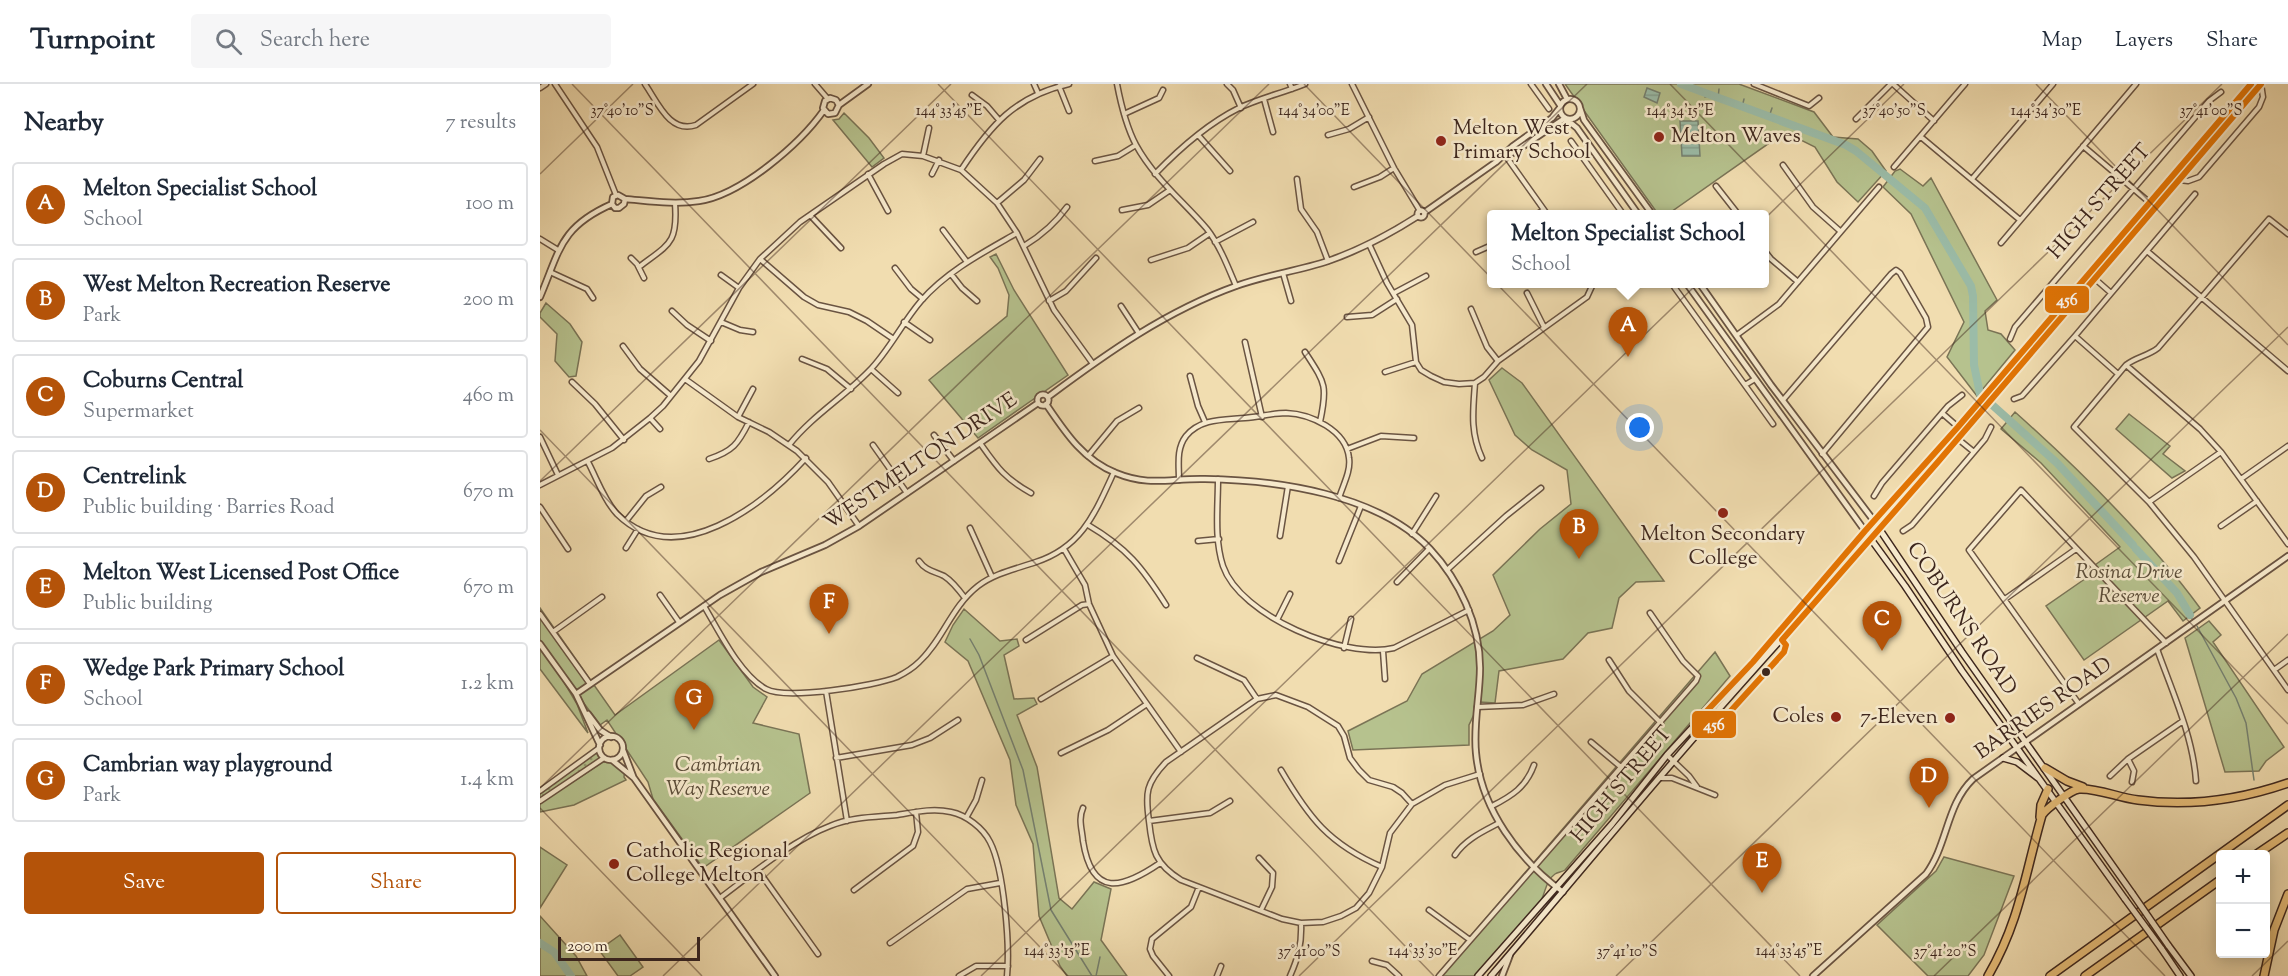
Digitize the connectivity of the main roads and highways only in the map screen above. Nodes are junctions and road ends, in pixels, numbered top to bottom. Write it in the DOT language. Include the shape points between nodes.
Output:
graph roads {
  1 [pos="2251,84"];
  2 [pos="2261,84"];
  3 [pos="2151,205"];
  4 [pos="1984,400"];
  5 [pos="1958,427"];
  6 [pos="1964,432"];
  7 [pos="1952,434"];
  8 [pos="1958,439"];
  9 [pos="1874,521"];
  10 [pos="1879,530"];
  11 [pos="1865,531"];
  12 [pos="1871,539"];
  13 [pos="1970,664"];
  14 [pos="1961,669"];
  15 [pos="2003,758"];
  16 [pos="2045,768"];
  17 [pos="2040,778"];
  18 [pos="2288,783"];
  19 [pos="2048,789"];
  20 [pos="2096,792"];
  21 [pos="2065,797"];
  22 [pos="2057,802"];
  23 [pos="2288,805"];
  24 [pos="2041,819"];
  25 [pos="2288,833"];
  26 [pos="2264,850"];
  27 [pos="2216,883"];
  28 [pos="1560,890"];
  29 [pos="2288,894"];
  30 [pos="1481,975"];
  31 [pos="1494,975"];
  32 [pos="1988,976"];
  33 [pos="2050,976"];
  34 [pos="2085,976"];
  35 [pos="2180,976"];
  36 [pos="2191,976"];
  37 [pos="2264,976"];
  1 -- 3 [label="main road, HIGH STREET"];
  2 -- 3 [label="main road, HIGH STREET" via="2179,179"];
  3 -- 4 [label="main road, HIGH STREET"];
  4 -- 5 [label="main road, HIGH STREET"];
  4 -- 6 [label="main road, HIGH STREET"];
  5 -- 6 [label="main road"];
  5 -- 7 [label="main road, HIGH STREET"];
  6 -- 8 [label="main road, HIGH STREET"];
  7 -- 8 [label="main road"];
  7 -- 9 [label="main road, HIGH STREET"];
  8 -- 10 [label="main road, HIGH STREET"];
  9 -- 10 [label="main road, COBURNS ROAD"];
  9 -- 11 [label="main road, HIGH STREET"];
  10 -- 12 [label="main road, HIGH STREET"];
  10 -- 13 [label="main road, COBURNS ROAD"];
  11 -- 12 [label="main road, COBURNS ROAD"];
  11 -- 28 [label="main road, HIGH STREET" via="1667,755"];
  12 -- 14 [label="main road, COBURNS ROAD"];
  12 -- 28 [label="main road, HIGH STREET"];
  13 -- 14 [label="main road"];
  13 -- 16 [label="main road, COBURNS ROAD"];
  14 -- 17 [label="main road, COBURNS ROAD"];
  15 -- 17 [label="main road"];
  16 -- 20 [label="highway"];
  16 -- 21 [label="main road, COBURNS ROAD"];
  17 -- 19 [label="main road, COBURNS ROAD"];
  18 -- 20 [label="highway" via="2237,798 2198,803 2145,801"];
  19 -- 22 [label="main road, COBURNS ROAD"];
  19 -- 24 [label="highway" via="2040,805"];
  20 -- 21 [label="highway" via="2078,789"];
  21 -- 22 [label="highway"];
  21 -- 36 [label="main road, COBURNS ROAD, bridge"];
  22 -- 24 [label="highway"];
  22 -- 35 [label="main road, COBURNS ROAD, bridge"];
  23 -- 33 [label="highway"];
  24 -- 32 [label="highway" via="2019,909"];
  25 -- 26 [label="highway"];
  27 -- 34 [label="highway"];
  28 -- 30 [label="main road, HIGH STREET"];
  28 -- 31 [label="main road, HIGH STREET"];
  29 -- 37 [label="highway" via="2274,930"];
}
